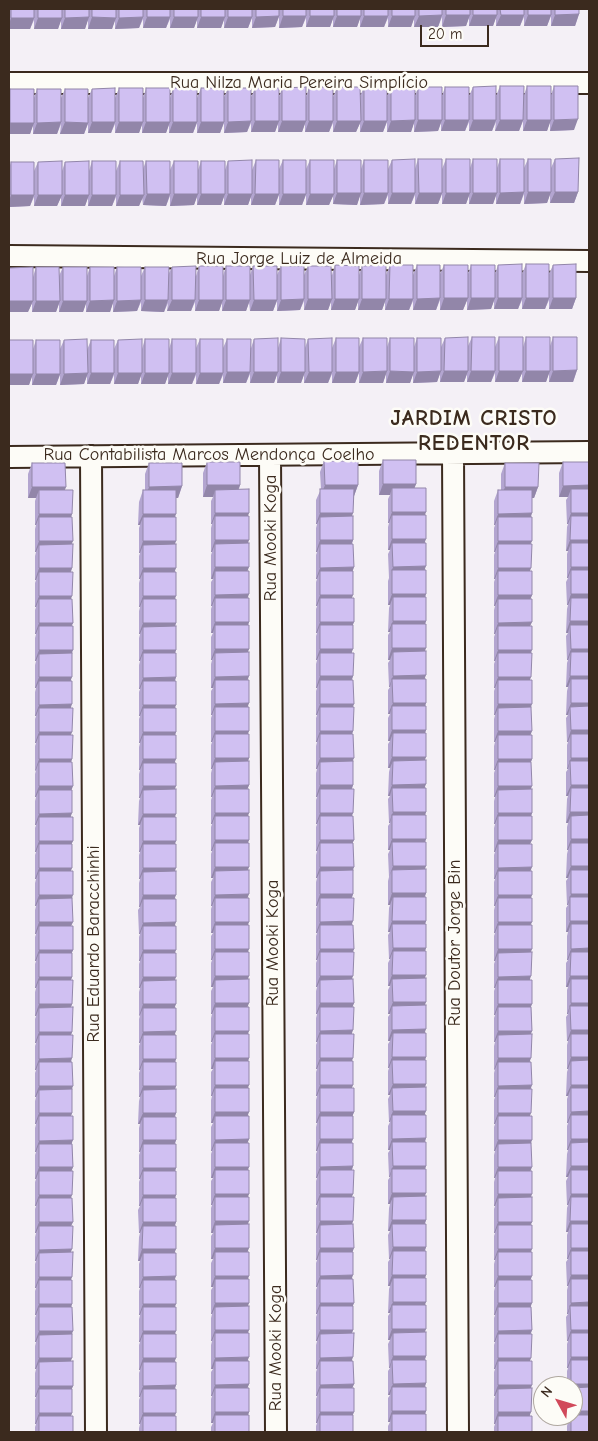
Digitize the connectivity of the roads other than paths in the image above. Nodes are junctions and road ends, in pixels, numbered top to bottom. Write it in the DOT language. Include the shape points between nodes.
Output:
graph roads {
  1 [pos="9,83"];
  2 [pos="589,83"];
  3 [pos="9,256"];
  4 [pos="589,261"];
  5 [pos="589,452"];
  6 [pos="453,453"];
  7 [pos="270,455"];
  8 [pos="91,456"];
  9 [pos="9,457"];
  10 [pos="96,1432"];
  11 [pos="276,1432"];
  12 [pos="458,1432"];
  1 -- 2 [label="street, Rua Nilza Maria Pereira Simplício"];
  3 -- 4 [label="street, Rua Jorge Luiz de Almeida"];
  5 -- 6 [label="street, Rua Contabilista Marcos Mendonça Coelho"];
  6 -- 7 [label="street, Rua Contabilista Marcos Mendonça Coelho"];
  6 -- 12 [label="street, Rua Doutor Jorge Bin"];
  7 -- 8 [label="street, Rua Contabilista Marcos Mendonça Coelho"];
  7 -- 11 [label="street, Rua Mooki Koga"];
  8 -- 9 [label="street, Rua Contabilista Marcos Mendonça Coelho"];
  8 -- 10 [label="street, Rua Eduardo Baracchinhi"];
}
